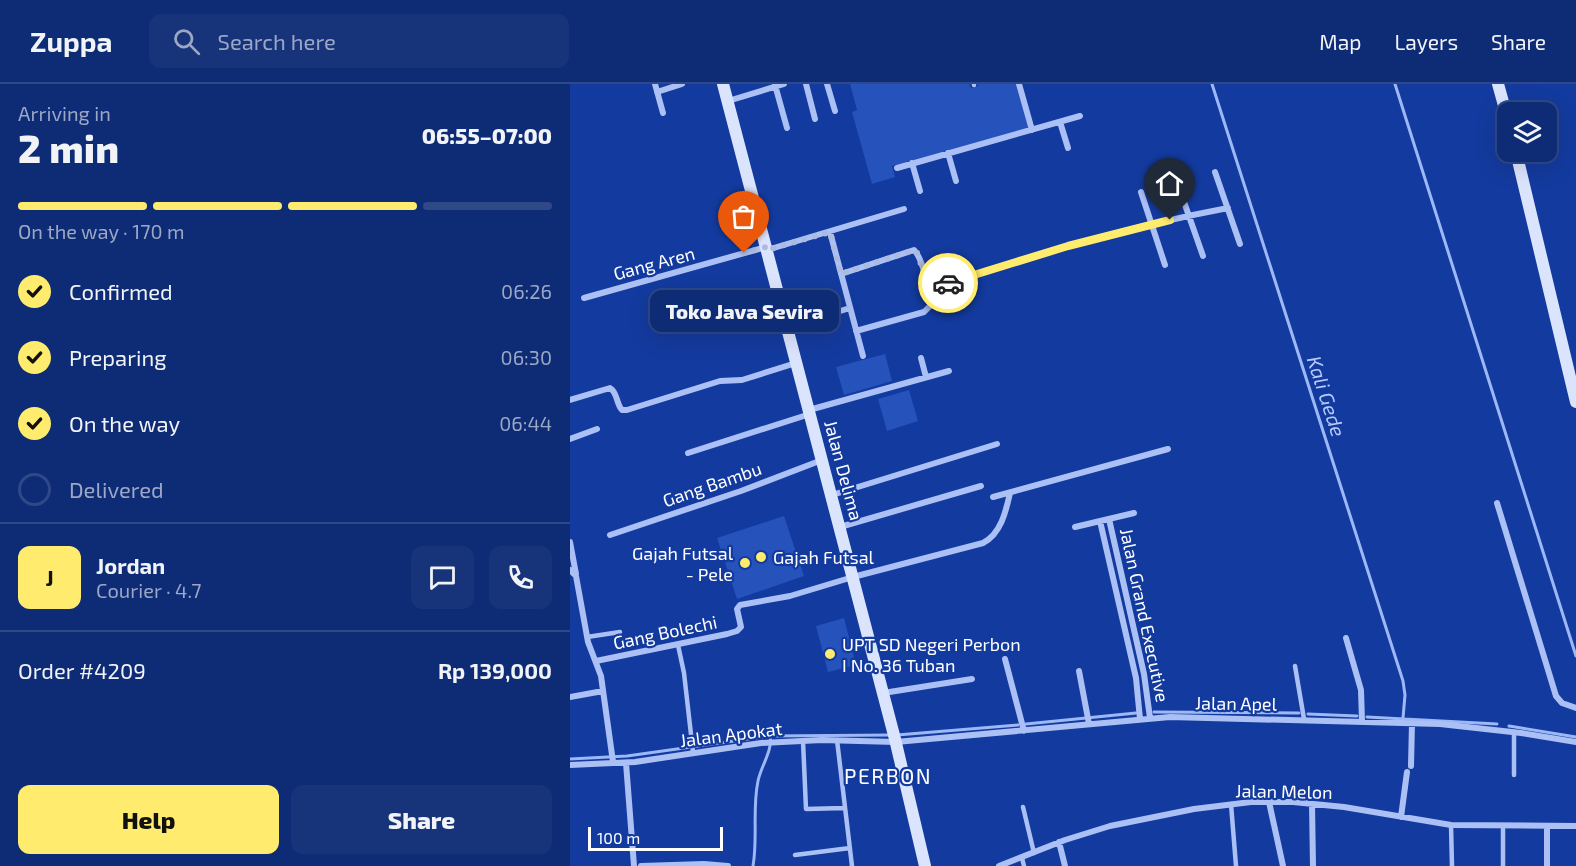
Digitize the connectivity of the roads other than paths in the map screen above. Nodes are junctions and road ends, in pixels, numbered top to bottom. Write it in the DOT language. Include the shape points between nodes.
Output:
graph roads {
  1 [pos="655,84"];
  2 [pos="682,84"];
  3 [pos="723,84"];
  4 [pos="784,84"];
  5 [pos="806,84"];
  6 [pos="827,84"];
  7 [pos="1019,84"];
  8 [pos="1498,84"];
  9 [pos="775,85"];
  10 [pos="657,92"];
  11 [pos="728,101"];
  12 [pos="1503,102"];
  13 [pos="835,111"];
  14 [pos="663,112"];
  15 [pos="1080,117"];
  16 [pos="815,119"];
  17 [pos="1060,122"];
  18 [pos="787,128"];
  19 [pos="1032,130"];
  20 [pos="1068,148"];
  21 [pos="948,153"];
  22 [pos="1518,162"];
  23 [pos="912,164"];
  24 [pos="897,168"];
  25 [pos="1215,172"];
  26 [pos="956,181"];
  27 [pos="1178,182"];
  28 [pos="920,191"];
  29 [pos="1141,192"];
  30 [pos="1228,208"];
  31 [pos="904,209"];
  32 [pos="1189,215"];
  33 [pos="1151,224"];
  34 [pos="830,232"];
  35 [pos="1240,244"];
  36 [pos="767,249"];
  37 [pos="1203,256"];
  38 [pos="1165,265"];
  39 [pos="841,274"];
  40 [pos="928,290"];
  41 [pos="584,298"];
  42 [pos="850,308"];
  43 [pos="788,327"];
  44 [pos="856,331"];
  45 [pos="863,356"];
  46 [pos="921,357"];
  47 [pos="797,363"];
  48 [pos="949,371"];
  49 [pos="926,377"];
  50 [pos="570,400"];
  51 [pos="1576,402"];
  52 [pos="810,412"];
  53 [pos="597,429"];
  54 [pos="570,439"];
  55 [pos="997,444"];
  56 [pos="1168,449"];
  57 [pos="688,453"];
  58 [pos="822,460"];
  59 [pos="981,486"];
  60 [pos="1010,493"];
  61 [pos="832,495"];
  62 [pos="993,497"];
  63 [pos="1497,503"];
  64 [pos="1134,513"];
  65 [pos="1109,519"];
  66 [pos="1100,521"];
  67 [pos="840,527"];
  68 [pos="1075,527"];
  69 [pos="610,534"];
  70 [pos="570,542"];
  71 [pos="570,570"];
  72 [pos="853,577"];
  73 [pos="577,578"];
  74 [pos="1127,600"];
  75 [pos="1118,603"];
  76 [pos="1130,612"];
  77 [pos="1121,614"];
  78 [pos="620,632"];
  79 [pos="587,637"];
  80 [pos="1346,638"];
  81 [pos="678,645"];
  82 [pos="1005,658"];
  83 [pos="596,662"];
  84 [pos="1295,666"];
  85 [pos="1079,671"];
  86 [pos="972,679"];
  87 [pos="603,691"];
  88 [pos="883,693"];
  89 [pos="570,697"];
  90 [pos="1148,700"];
  91 [pos="1139,702"];
  92 [pos="1576,708"];
  93 [pos="1150,718"];
  94 [pos="1140,719"];
  95 [pos="1304,719"];
  96 [pos="1362,721"];
  97 [pos="1088,723"];
  98 [pos="1412,723"];
  99 [pos="1024,731"];
  100 [pos="1514,732"];
  101 [pos="895,736"];
  102 [pos="837,740"];
  103 [pos="803,741"];
  104 [pos="1576,742"];
  105 [pos="692,749"];
  106 [pos="613,758"];
  107 [pos="626,764"];
  108 [pos="570,765"];
  109 [pos="1411,766"];
  110 [pos="1407,772"];
  111 [pos="1514,774"];
  112 [pos="1269,802"];
  113 [pos="1230,804"];
  114 [pos="1312,804"];
  115 [pos="1023,807"];
  116 [pos="845,808"];
  117 [pos="1401,817"];
  118 [pos="1451,825"];
  119 [pos="1576,825"];
  120 [pos="1503,826"];
  121 [pos="1546,826"];
  122 [pos="1059,842"];
  123 [pos="849,848"];
  124 [pos="1034,853"];
  125 [pos="795,855"];
  126 [pos="1022,858"];
  127 [pos="634,866"];
  128 [pos="641,866"];
  129 [pos="728,866"];
  130 [pos="852,866"];
  131 [pos="925,866"];
  132 [pos="999,866"];
  133 [pos="1024,866"];
  134 [pos="1065,866"];
  135 [pos="1236,866"];
  136 [pos="1283,866"];
  137 [pos="1313,866"];
  138 [pos="1452,866"];
  139 [pos="1503,866"];
  140 [pos="1547,866"];
  1 -- 10 [label="street"];
  2 -- 10 [label="street"];
  3 -- 11 [label="street, Jalan Delima"];
  4 -- 9 [label="street"];
  5 -- 16 [label="street"];
  6 -- 13 [label="street"];
  7 -- 19 [label="street"];
  8 -- 12 [label="street"];
  9 -- 11 [label="street"];
  9 -- 18 [label="street"];
  10 -- 14 [label="street"];
  11 -- 36 [label="street, Jalan Delima"];
  15 -- 17 [label="street"];
  17 -- 19 [label="street"];
  17 -- 20 [label="street"];
  19 -- 21 [label="street"];
  21 -- 23 [label="street"];
  21 -- 26 [label="street"];
  22 -- 51 [label="street"];
  23 -- 24 [label="street"];
  23 -- 28 [label="street"];
  25 -- 30 [label="street"];
  27 -- 32 [label="street"];
  29 -- 33 [label="street"];
  30 -- 32 [label="street"];
  30 -- 35 [label="street"];
  31 -- 34 [label="street, Gang Aren"];
  32 -- 33 [label="street"];
  32 -- 37 [label="street"];
  33 -- 38 [label="street"];
  33 -- 40 [label="street"];
  34 -- 36 [label="street, Gang Aren"];
  34 -- 39 [label="street"];
  36 -- 41 [label="street, Gang Aren"];
  36 -- 43 [label="street, Jalan Delima"];
  39 -- 40 [label="street" via="914,250"];
  39 -- 42 [label="street"];
  40 -- 44 [label="street" via="931,303 926,311"];
  42 -- 43 [label="street"];
  42 -- 44 [label="street"];
  43 -- 47 [label="street, Jalan Delima"];
  44 -- 45 [label="street"];
  46 -- 49 [label="street"];
  47 -- 50 [label="street" via="625,410 620,408 612,389"];
  47 -- 52 [label="street, Jalan Delima"];
  48 -- 49 [label="street"];
  49 -- 52 [label="street"];
  52 -- 57 [label="street"];
  52 -- 58 [label="street, Jalan Delima"];
  53 -- 54 [label="street"];
  55 -- 61 [label="street"];
  56 -- 60 [label="street"];
  58 -- 61 [label="street, Jalan Delima"];
  58 -- 69 [label="street, Gang Bambu"];
  59 -- 67 [label="street"];
  60 -- 62 [label="street"];
  60 -- 72 [label="street" via="1001,523 987,541"];
  61 -- 67 [label="street, Jalan Delima"];
  63 -- 92 [label="street" via="1556,696"];
  64 -- 65 [label="street, Jalan Grand Executive"];
  65 -- 66 [label="street, Jalan Grand Executive"];
  65 -- 74 [label="street, Jalan Grand Executive"];
  66 -- 68 [label="street, Jalan Grand Executive"];
  66 -- 75 [label="street, Jalan Grand Executive"];
  67 -- 72 [label="street, Jalan Delima"];
  70 -- 73 [label="street"];
  71 -- 73 [label="street"];
  72 -- 81 [label="street, Gang Bolechi" via="790,596 740,605 739,630"];
  72 -- 88 [label="street, Jalan Delima"];
  73 -- 79 [label="street"];
  74 -- 75 [label="street"];
  74 -- 76 [label="street, Jalan Grand Executive"];
  75 -- 77 [label="street, Jalan Grand Executive"];
  76 -- 77 [label="street"];
  76 -- 90 [label="street, Jalan Grand Executive"];
  77 -- 91 [label="street, Jalan Grand Executive"];
  78 -- 79 [label="lane"];
  79 -- 83 [label="street"];
  80 -- 96 [label="street" via="1361,690"];
  81 -- 83 [label="street, Gang Bolechi"];
  81 -- 105 [label="lane"];
  82 -- 99 [label="street"];
  83 -- 87 [label="street"];
  84 -- 95 [label="lane"];
  85 -- 97 [label="street"];
  86 -- 88 [label="street"];
  87 -- 89 [label="street"];
  87 -- 106 [label="street"];
  88 -- 101 [label="street, Jalan Delima"];
  90 -- 91 [label="street"];
  90 -- 93 [label="street, Jalan Grand Executive"];
  91 -- 94 [label="street, Jalan Grand Executive"];
  93 -- 94 [label="street, Jalan Apel"];
  93 -- 95 [label="street, Jalan Apel"];
  94 -- 97 [label="street, Jalan Apel"];
  95 -- 96 [label="street, Jalan Apel"];
  96 -- 98 [label="street, Jalan Apel"];
  97 -- 99 [label="street, Jalan Apel"];
  98 -- 100 [label="street, Jalan Apel"];
  98 -- 109 [label="street"];
  99 -- 101 [label="street, Jalan Apel"];
  100 -- 104 [label="street, Jalan Apel"];
  100 -- 111 [label="lane"];
  101 -- 102 [label="street, Jalan Apokat"];
  101 -- 131 [label="street, Jalan Delima"];
  102 -- 103 [label="street, Jalan Apokat"];
  102 -- 116 [label="lane"];
  103 -- 105 [label="street, Jalan Apokat"];
  103 -- 116 [label="lane" via="806,809"];
  105 -- 107 [label="street, Jalan Apokat"];
  106 -- 107 [label="street, Jalan Apokat"];
  106 -- 108 [label="street, Jalan Apokat"];
  107 -- 127 [label="street"];
  110 -- 117 [label="street"];
  112 -- 113 [label="street, Jalan Melon"];
  112 -- 114 [label="street, Jalan Melon"];
  112 -- 136 [label="street"];
  113 -- 122 [label="street, Jalan Melon" via="1110,826"];
  113 -- 135 [label="lane"];
  114 -- 117 [label="street, Jalan Melon"];
  114 -- 137 [label="street"];
  115 -- 124 [label="lane"];
  116 -- 123 [label="lane"];
  117 -- 118 [label="street, Jalan Melon"];
  118 -- 120 [label="street, Jalan Melon"];
  118 -- 138 [label="lane"];
  119 -- 121 [label="street, Jalan Melon"];
  120 -- 121 [label="street, Jalan Melon"];
  120 -- 139 [label="lane"];
  121 -- 140 [label="street"];
  122 -- 124 [label="street, Jalan Melon"];
  122 -- 134 [label="street"];
  123 -- 125 [label="lane"];
  123 -- 130 [label="lane"];
  124 -- 126 [label="street, Jalan Melon"];
  126 -- 132 [label="street, Jalan Melon"];
  126 -- 133 [label="lane"];
  128 -- 129 [label="street"];
}
